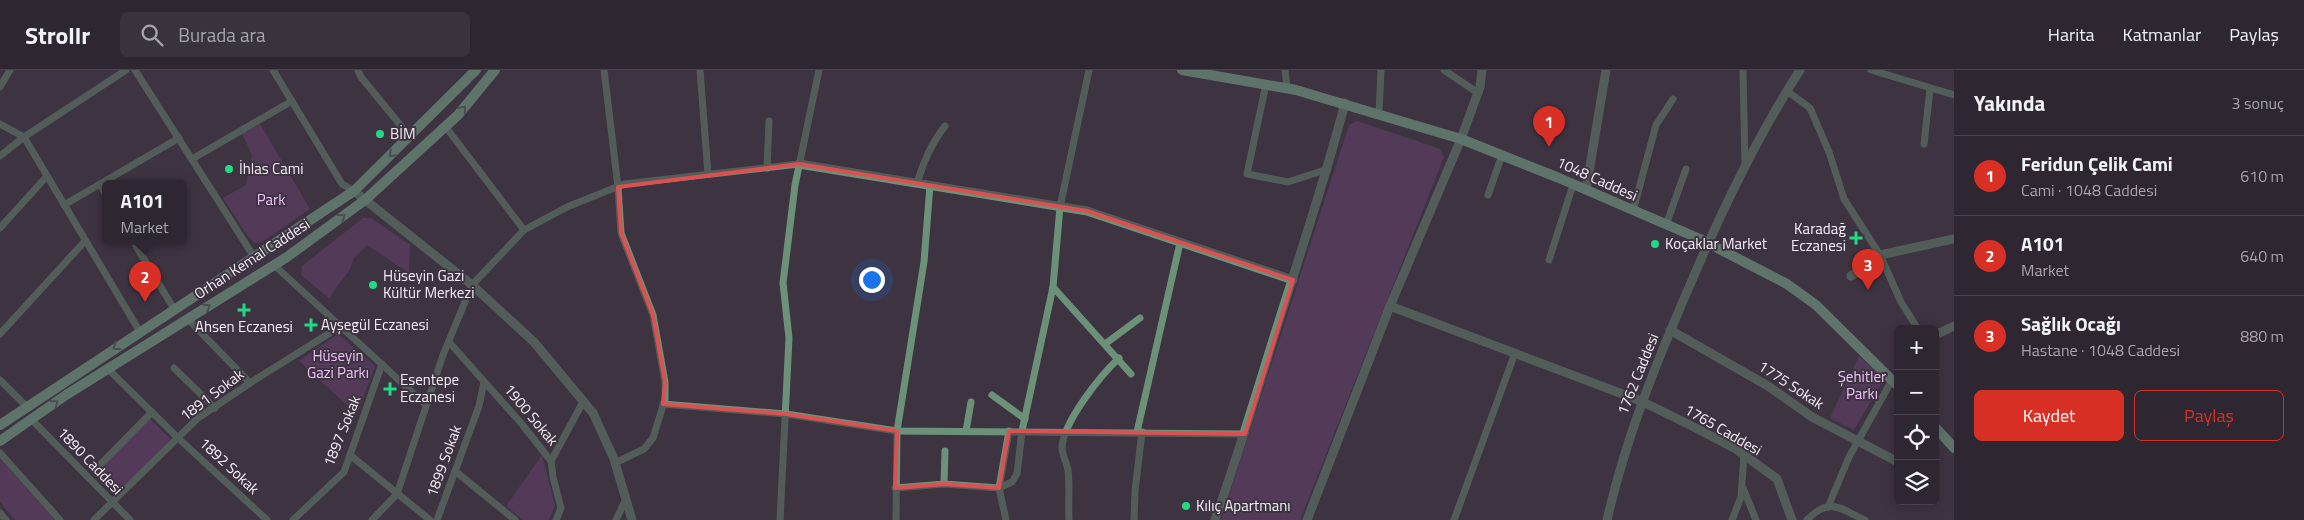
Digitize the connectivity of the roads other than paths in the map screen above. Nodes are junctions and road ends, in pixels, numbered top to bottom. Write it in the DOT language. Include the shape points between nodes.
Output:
graph roads {
  1 [pos="10,70"];
  2 [pos="126,70"];
  3 [pos="135,70"];
  4 [pos="273,70"];
  5 [pos="358,70"];
  6 [pos="476,70"];
  7 [pos="495,70"];
  8 [pos="604,70"];
  9 [pos="700,70"];
  10 [pos="819,70"];
  11 [pos="1089,70"];
  12 [pos="1182,70"];
  13 [pos="1285,70"];
  14 [pos="1381,70"];
  15 [pos="1444,70"];
  16 [pos="1482,70"];
  17 [pos="1606,70"];
  18 [pos="1742,70"];
  19 [pos="1800,70"];
  20 [pos="1871,70"];
  21 [pos="1266,84"];
  22 [pos="0,87"];
  23 [pos="1287,88"];
  24 [pos="1930,89"];
  25 [pos="1787,91"];
  26 [pos="1478,93"];
  27 [pos="1954,95"];
  28 [pos="1673,99"];
  29 [pos="292,101"];
  30 [pos="1345,103"];
  31 [pos="1379,113"];
  32 [pos="769,121"];
  33 [pos="0,124"];
  34 [pos="446,126"];
  35 [pos="945,126"];
  36 [pos="410,136"];
  37 [pos="24,137"];
  38 [pos="178,138"];
  39 [pos="1461,139"];
  40 [pos="1924,144"];
  41 [pos="1502,155"];
  42 [pos="0,156"];
  43 [pos="192,159"];
  44 [pos="799,164"];
  45 [pos="767,168"];
  46 [pos="1328,169"];
  47 [pos="1686,169"];
  48 [pos="1745,169"];
  49 [pos="708,174"];
  50 [pos="47,176"];
  51 [pos="107,180"];
  52 [pos="917,183"];
  53 [pos="100,184"];
  54 [pos="930,185"];
  55 [pos="1573,185"];
  56 [pos="618,186"];
  57 [pos="102,188"];
  58 [pos="1586,190"];
  59 [pos="354,191"];
  60 [pos="1488,195"];
  61 [pos="365,200"];
  62 [pos="64,205"];
  63 [pos="1060,206"];
  64 [pos="1633,211"];
  65 [pos="1666,226"];
  66 [pos="0,228"];
  67 [pos="524,230"];
  68 [pos="1954,239"];
  69 [pos="85,241"];
  70 [pos="1180,243"];
  71 [pos="1708,243"];
  72 [pos="135,245"];
  73 [pos="1880,255"];
  74 [pos="254,257"];
  75 [pos="1550,260"];
  76 [pos="274,265"];
  77 [pos="1851,276"];
  78 [pos="1293,280"];
  79 [pos="472,285"];
  80 [pos="1053,287"];
  81 [pos="1390,306"];
  82 [pos="174,310"];
  83 [pos="1140,318"];
  84 [pos="188,319"];
  85 [pos="1915,325"];
  86 [pos="341,326"];
  87 [pos="1954,326"];
  88 [pos="1670,330"];
  89 [pos="140,332"];
  90 [pos="1939,333"];
  91 [pos="0,334"];
  92 [pos="448,342"];
  93 [pos="1106,344"];
  94 [pos="1515,354"];
  95 [pos="1119,358"];
  96 [pos="382,364"];
  97 [pos="174,368"];
  98 [pos="108,369"];
  99 [pos="1131,374"];
  100 [pos="0,380"];
  101 [pos="484,382"];
  102 [pos="1894,382"];
  103 [pos="250,383"];
  104 [pos="1894,385"];
  105 [pos="992,395"];
  106 [pos="1641,401"];
  107 [pos="584,402"];
  108 [pos="971,402"];
  109 [pos="664,404"];
  110 [pos="426,405"];
  111 [pos="26,406"];
  112 [pos="215,408"];
  113 [pos="152,412"];
  114 [pos="786,414"];
  115 [pos="1025,419"];
  116 [pos="32,420"];
  117 [pos="0,425"];
  118 [pos="896,431"];
  119 [pos="966,431"];
  120 [pos="1009,431"];
  121 [pos="1022,431"];
  122 [pos="1068,431"];
  123 [pos="1939,431"];
  124 [pos="1139,432"];
  125 [pos="1245,434"];
  126 [pos="178,438"];
  127 [pos="0,441"];
  128 [pos="1858,441"];
  129 [pos="1954,448"];
  130 [pos="945,451"];
  131 [pos="0,453"];
  132 [pos="350,455"];
  133 [pos="1744,455"];
  134 [pos="1894,460"];
  135 [pos="551,461"];
  136 [pos="615,463"];
  137 [pos="97,468"];
  138 [pos="455,471"];
  139 [pos="944,484"];
  140 [pos="1742,485"];
  141 [pos="896,488"];
  142 [pos="999,488"];
  143 [pos="398,494"];
  144 [pos="626,499"];
  145 [pos="112,503"];
  146 [pos="1832,507"];
  147 [pos="0,512"];
  148 [pos="6,520"];
  149 [pos="60,520"];
  150 [pos="94,520"];
  151 [pos="130,520"];
  152 [pos="267,520"];
  153 [pos="293,520"];
  154 [pos="372,520"];
  155 [pos="430,520"];
  156 [pos="437,520"];
  157 [pos="515,520"];
  158 [pos="556,520"];
  159 [pos="616,520"];
  160 [pos="632,520"];
  161 [pos="780,520"];
  162 [pos="896,520"];
  163 [pos="1006,520"];
  164 [pos="1069,520"];
  165 [pos="1134,520"];
  166 [pos="1215,520"];
  167 [pos="1306,520"];
  168 [pos="1454,520"];
  169 [pos="1607,520"];
  170 [pos="1732,520"];
  171 [pos="1756,520"];
  172 [pos="1792,520"];
  173 [pos="1807,520"];
  174 [pos="1865,520"];
  1 -- 22 [label="street"];
  2 -- 37 [label="street"];
  3 -- 38 [label="street"];
  4 -- 29 [label="street"];
  5 -- 36 [label="street"];
  6 -- 36 [label="main road, Orhan Kemal Caddesi"];
  34 -- 7 [label="main road, Orhan Kemal Caddesi, one-way"];
  8 -- 56 [label="street"];
  9 -- 49 [label="street"];
  10 -- 44 [label="street"];
  11 -- 63 [label="street"];
  12 -- 21 [label="main road, 1048 Caddesi"];
  13 -- 23 [label="street"];
  14 -- 31 [label="street"];
  15 -- 26 [label="street"];
  16 -- 26 [label="street"];
  17 -- 58 [label="street"];
  18 -- 48 [label="street"];
  19 -- 25 [label="street, 1762 Caddesi"];
  20 -- 24 [label="street"];
  21 -- 23 [label="main road, 1048 Caddesi"];
  21 -- 46 [label="street" via="1247,174 1288,182"];
  23 -- 30 [label="main road, 1048 Caddesi"];
  24 -- 27 [label="street"];
  24 -- 40 [label="street"];
  25 -- 48 [label="street, 1762 Caddesi"];
  25 -- 73 [label="street" via="1810,108 1829,152 1840,191"];
  26 -- 39 [label="street"];
  28 -- 64 [label="street" via="1656,125"];
  29 -- 43 [label="street"];
  29 -- 59 [label="street" via="342,184"];
  30 -- 31 [label="main road, 1048 Caddesi"];
  30 -- 46 [label="street"];
  31 -- 39 [label="main road, 1048 Caddesi"];
  32 -- 45 [label="street"];
  33 -- 37 [label="street"];
  34 -- 61 [label="main road, Orhan Kemal Caddesi"];
  34 -- 67 [label="street"];
  35 -- 52 [label="street" via="924,159"];
  36 -- 59 [label="main road, Orhan Kemal Caddesi, one-way"];
  37 -- 42 [label="street"];
  37 -- 50 [label="street"];
  38 -- 43 [label="street"];
  38 -- 51 [label="street"];
  39 -- 41 [label="main road, 1048 Caddesi"];
  39 -- 81 [label="street"];
  41 -- 55 [label="main road, 1048 Caddesi"];
  41 -- 60 [label="street"];
  43 -- 74 [label="street"];
  44 -- 45 [label="street"];
  44 -- 52 [label="street"];
  44 -- 114 [label="street" via="783,283 789,338"];
  45 -- 49 [label="street"];
  46 -- 78 [label="street"];
  47 -- 65 [label="street"];
  48 -- 71 [label="street, 1762 Caddesi"];
  49 -- 56 [label="street"];
  50 -- 62 [label="street"];
  50 -- 66 [label="street"];
  52 -- 54 [label="street"];
  53 -- 57 [label="street"];
  53 -- 62 [label="street"];
  54 -- 63 [label="street"];
  54 -- 118 [label="street" via="924,262"];
  55 -- 58 [label="main road, 1048 Caddesi"];
  55 -- 75 [label="street"];
  56 -- 67 [label="street" via="567,207"];
  56 -- 109 [label="street" via="621,233 653,315 665,382"];
  58 -- 64 [label="main road, 1048 Caddesi"];
  59 -- 61 [label="street"];
  59 -- 74 [label="main road, Orhan Kemal Caddesi"];
  76 -- 61 [label="main road, Orhan Kemal Caddesi, one-way"];
  61 -- 79 [label="street"];
  62 -- 69 [label="street"];
  63 -- 70 [label="street" via="1087,211"];
  63 -- 80 [label="street"];
  64 -- 65 [label="main road, 1048 Caddesi"];
  65 -- 71 [label="main road, 1048 Caddesi"];
  67 -- 79 [label="street"];
  68 -- 73 [label="street"];
  69 -- 89 [label="street"];
  69 -- 91 [label="street"];
  70 -- 78 [label="street"];
  70 -- 124 [label="street"];
  71 -- 88 [label="street, 1762 Caddesi"];
  71 -- 102 [label="main road, 1048 Caddesi" via="1786,284 1816,305"];
  72 -- 82 [label="street"];
  73 -- 77 [label="street"];
  73 -- 85 [label="street" via="1901,302"];
  74 -- 82 [label="main road, Orhan Kemal Caddesi"];
  84 -- 76 [label="main road, Orhan Kemal Caddesi, one-way"];
  76 -- 86 [label="street"];
  78 -- 125 [label="street"];
  79 -- 92 [label="street"];
  79 -- 107 [label="street" via="534,342"];
  80 -- 93 [label="street"];
  80 -- 115 [label="street"];
  81 -- 94 [label="street, 1765 Caddesi"];
  81 -- 167 [label="street"];
  82 -- 89 [label="main road, Orhan Kemal Caddesi"];
  83 -- 93 [label="street"];
  84 -- 98 [label="main road, Orhan Kemal Caddesi"];
  84 -- 103 [label="street"];
  86 -- 96 [label="street"];
  86 -- 103 [label="street, 1891 Sokak"];
  87 -- 90 [label="street"];
  88 -- 106 [label="street, 1762 Caddesi"];
  88 -- 128 [label="street, 1775 Sokak" via="1768,386 1812,417"];
  89 -- 111 [label="main road, Orhan Kemal Caddesi, one-way"];
  92 -- 101 [label="street, 1900 Sokak"];
  92 -- 110 [label="street"];
  93 -- 95 [label="street"];
  94 -- 106 [label="street, 1765 Caddesi"];
  94 -- 168 [label="street"];
  95 -- 99 [label="street"];
  95 -- 122 [label="street" via="1101,375"];
  96 -- 110 [label="street"];
  96 -- 132 [label="street, 1897 Sokak"];
  97 -- 112 [label="street"];
  98 -- 113 [label="street, 1892 Sokak"];
  116 -- 98 [label="main road, Orhan Kemal Caddesi, one-way"];
  100 -- 111 [label="street"];
  101 -- 135 [label="street, 1900 Sokak"];
  101 -- 138 [label="street, 1899 Sokak" via="479,406"];
  103 -- 112 [label="street, 1891 Sokak"];
  104 -- 128 [label="street"];
  105 -- 115 [label="street"];
  106 -- 133 [label="street, 1765 Caddesi"];
  106 -- 169 [label="street, 1762 Caddesi"];
  107 -- 135 [label="street"];
  107 -- 136 [label="street" via="593,413"];
  108 -- 119 [label="street"];
  109 -- 114 [label="street"];
  109 -- 136 [label="street" via="653,438 644,449"];
  110 -- 143 [label="street"];
  111 -- 116 [label="main road"];
  111 -- 117 [label="main road, Orhan Kemal Caddesi"];
  112 -- 126 [label="street, 1891 Sokak" via="198,418"];
  113 -- 126 [label="street, 1892 Sokak"];
  113 -- 137 [label="street"];
  114 -- 118 [label="street"];
  114 -- 161 [label="street"];
  115 -- 121 [label="street"];
  116 -- 127 [label="main road, Orhan Kemal Caddesi"];
  116 -- 145 [label="street, 1890 Caddesi"];
  118 -- 119 [label="street"];
  118 -- 141 [label="street"];
  119 -- 120 [label="street"];
  120 -- 121 [label="street"];
  120 -- 142 [label="street"];
  121 -- 122 [label="street"];
  121 -- 142 [label="street" via="1017,474 1012,482"];
  122 -- 124 [label="street"];
  122 -- 164 [label="street" via="1062,448 1068,469"];
  123 -- 129 [label="main road"];
  124 -- 125 [label="street"];
  124 -- 165 [label="street"];
  125 -- 166 [label="street"];
  126 -- 145 [label="street, 1891 Sokak"];
  126 -- 152 [label="street, 1892 Sokak"];
  128 -- 134 [label="street, 1775 Sokak"];
  128 -- 146 [label="street"];
  130 -- 139 [label="street"];
  131 -- 149 [label="street"];
  132 -- 143 [label="street"];
  132 -- 153 [label="street, 1897 Sokak" via="344,472"];
  133 -- 140 [label="street"];
  133 -- 172 [label="street, 1765 Caddesi" via="1777,479"];
  135 -- 158 [label="street, 1900 Sokak" via="561,508"];
  136 -- 144 [label="street"];
  138 -- 156 [label="street, 1899 Sokak"];
  138 -- 157 [label="street"];
  139 -- 141 [label="street"];
  139 -- 142 [label="street"];
  140 -- 170 [label="street"];
  140 -- 171 [label="street"];
  141 -- 162 [label="street"];
  142 -- 163 [label="street"];
  143 -- 154 [label="street"];
  143 -- 155 [label="street"];
  144 -- 159 [label="street"];
  144 -- 160 [label="street"];
  145 -- 150 [label="street, 1891 Sokak"];
  145 -- 151 [label="street, 1890 Caddesi"];
  146 -- 173 [label="street" via="1820,509"];
  146 -- 174 [label="street"];
  147 -- 148 [label="street"];
}
